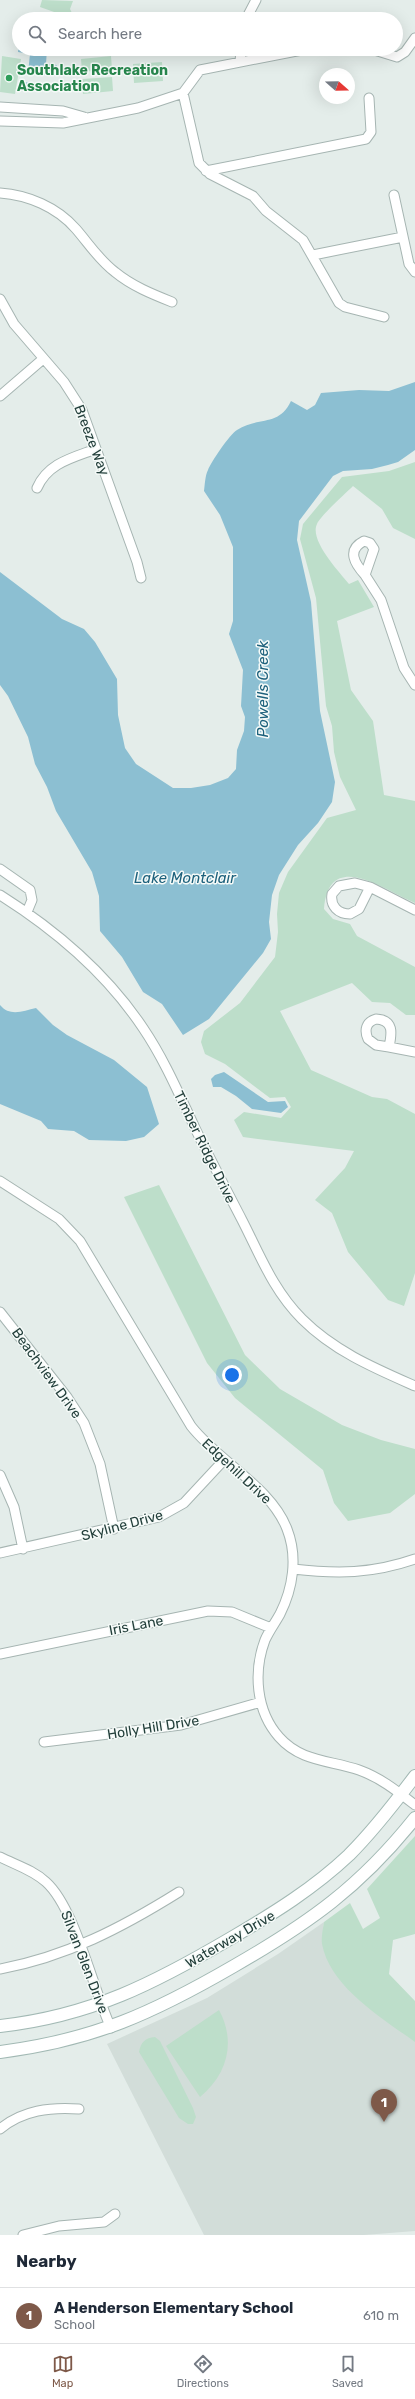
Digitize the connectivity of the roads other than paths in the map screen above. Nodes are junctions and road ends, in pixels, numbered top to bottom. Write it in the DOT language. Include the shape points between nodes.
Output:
graph roads {
  1 [pos="256,0"];
  2 [pos="250,12"];
  3 [pos="415,38"];
  4 [pos="403,53"];
  5 [pos="240,56"];
  6 [pos="271,56"];
  7 [pos="240,62"];
  8 [pos="183,93"];
  9 [pos="369,98"];
  10 [pos="0,107"];
  11 [pos="85,117"];
  12 [pos="0,122"];
  13 [pos="206,171"];
  14 [pos="0,193"];
  15 [pos="394,195"];
  16 [pos="403,238"];
  17 [pos="313,255"];
  18 [pos="415,272"];
  19 [pos="0,299"];
  20 [pos="172,302"];
  21 [pos="384,317"];
  22 [pos="43,359"];
  23 [pos="0,396"];
  24 [pos="96,449"];
  25 [pos="37,488"];
  26 [pos="365,575"];
  27 [pos="141,578"];
  28 [pos="415,685"];
  29 [pos="0,869"];
  30 [pos="370,887"];
  31 [pos="0,895"];
  32 [pos="415,910"];
  33 [pos="27,912"];
  34 [pos="389,1047"];
  35 [pos="415,1052"];
  36 [pos="0,1180"];
  37 [pos="0,1312"];
  38 [pos="415,1386"];
  39 [pos="224,1460"];
  40 [pos="0,1475"];
  41 [pos="114,1529"];
  42 [pos="23,1549"];
  43 [pos="0,1553"];
  44 [pos="415,1559"];
  45 [pos="293,1569"];
  46 [pos="271,1628"];
  47 [pos="0,1654"];
  48 [pos="261,1702"];
  49 [pos="44,1742"];
  50 [pos="415,1776"];
  51 [pos="402,1794"];
  52 [pos="415,1805"];
  53 [pos="415,1818"];
  54 [pos="0,1858"];
  55 [pos="178,1892"];
  56 [pos="79,1945"];
  57 [pos="0,1969"];
  58 [pos="100,2004"];
  59 [pos="0,2026"];
  60 [pos="111,2028"];
  61 [pos="0,2052"];
  62 [pos="79,2109"];
  63 [pos="0,2129"];
  64 [pos="114,2214"];
  65 [pos="23,2235"];
  1 -- 2 [label="street"];
  3 -- 4 [label="street"];
  5 -- 7 [label="street"];
  6 -- 7 [label="street"];
  7 -- 8 [label="street" via="200,70"];
  8 -- 11 [label="street" via="131,110"];
  8 -- 13 [label="street" via="200,163"];
  9 -- 13 [label="street" via="371,132 366,139"];
  10 -- 11 [label="street" via="63,111"];
  11 -- 12 [label="street" via="63,123"];
  13 -- 17 [label="street" via="252,196 266,211 303,240"];
  14 -- 20 [label="street" via="23,196 52,209 75,228 101,260 129,283"];
  15 -- 16 [label="street"];
  16 -- 17 [label="street"];
  16 -- 18 [label="street" via="409,264"];
  17 -- 21 [label="street" via="338,303"];
  19 -- 22 [label="street, Breeze Way" via="14,324"];
  22 -- 23 [label="street"];
  22 -- 24 [label="street, Breeze Way" via="74,395"];
  24 -- 25 [label="street" via="56,465 47,472"];
  24 -- 27 [label="street, Breeze Way"];
  26 -- 28 [label="street" via="381,600 404,668"];
  29 -- 33 [label="street" via="30,890 32,900"];
  30 -- 32 [label="street"];
  31 -- 33 [label="street, Timber Ridge Drive"];
  33 -- 38 [label="street, Timber Ridge Drive" via="62,940 101,978 142,1028 169,1074 264,1267 291,1308 338,1349"];
  34 -- 35 [label="street"];
  36 -- 39 [label="street, Edgehill Drive" via="58,1219 80,1241 191,1426"];
  37 -- 41 [label="street, Beachview Drive" via="67,1397 84,1423 100,1464"];
  39 -- 41 [label="street, Skyline Drive" via="192,1496 172,1511 149,1521"];
  39 -- 45 [label="street, Edgehill Drive" via="268,1500 280,1515 291,1542"];
  40 -- 42 [label="street" via="14,1507"];
  41 -- 42 [label="street, Skyline Drive"];
  42 -- 43 [label="street, Skyline Drive"];
  44 -- 45 [label="street" via="354,1573 334,1574"];
  45 -- 46 [label="street, Edgehill Drive" via="286,1600"];
  46 -- 47 [label="street, Iris Lane" via="238,1614 208,1611"];
  46 -- 48 [label="street, Edgehill Drive" via="261,1652 258,1668"];
  48 -- 49 [label="street, Holly Hill Drive" via="181,1724"];
  48 -- 51 [label="street, Edgehill Drive" via="272,1727 284,1742 298,1753 319,1761 359,1770 390,1785"];
  50 -- 51 [label="main road, Waterway Drive"];
  51 -- 52 [label="street, Edgehill Drive"];
  51 -- 58 [label="main road, Waterway Drive" via="349,1855 305,1892 176,1971"];
  53 -- 60 [label="main road, Waterway Drive" via="358,1882 309,1920 185,1995"];
  54 -- 56 [label="street, Silvan Glen Drive" via="27,1869 47,1883 62,1904"];
  55 -- 56 [label="street" via="134,1920"];
  56 -- 57 [label="street"];
  56 -- 58 [label="street, Silvan Glen Drive"];
  58 -- 59 [label="main road, Waterway Drive" via="42,2020"];
  58 -- 60 [label="street, Silvan Glen Drive"];
  60 -- 61 [label="main road, Waterway Drive" via="60,2042"];
  62 -- 63 [label="street" via="61,2108 33,2112"];
  64 -- 65 [label="street" via="104,2222 59,2226"];
}
